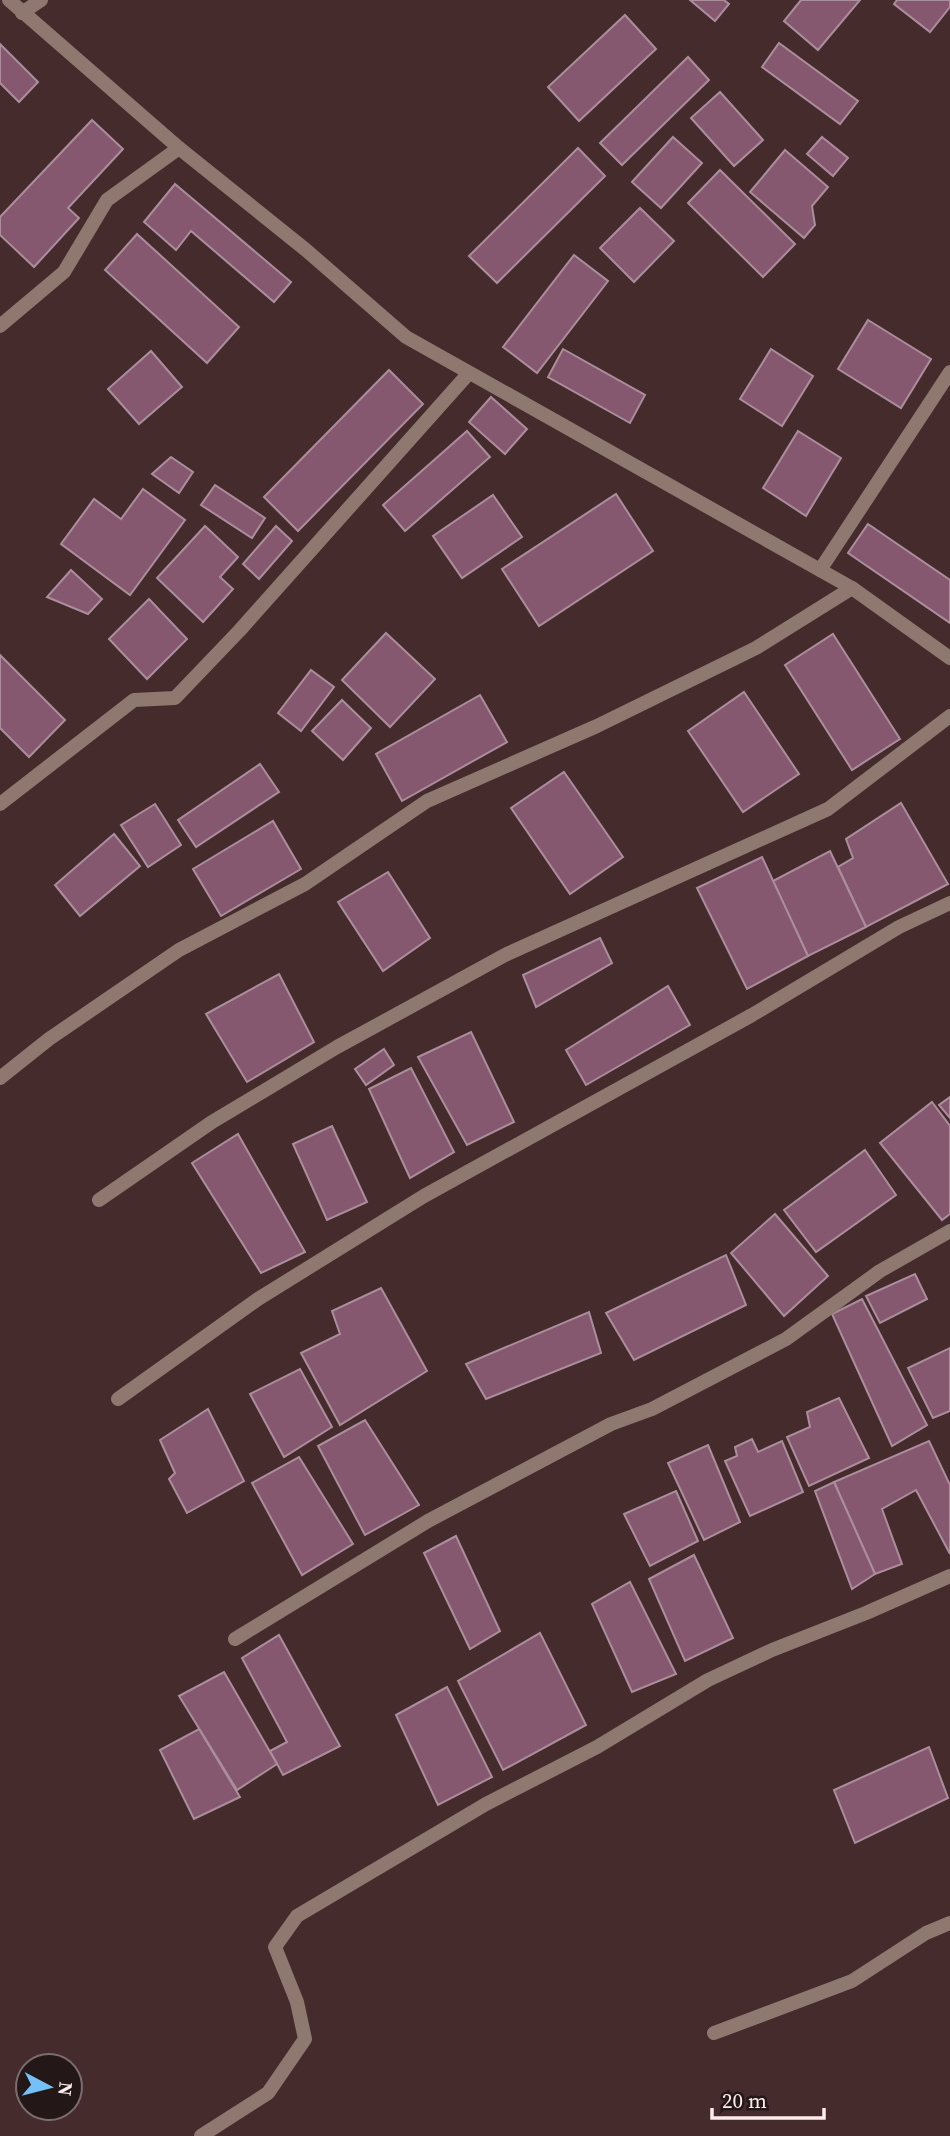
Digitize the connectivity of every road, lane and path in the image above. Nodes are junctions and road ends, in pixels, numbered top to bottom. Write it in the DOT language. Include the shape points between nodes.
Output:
graph roads {
  1 [pos="9,0"];
  2 [pos="41,0"];
  3 [pos="22,13"];
  4 [pos="179,148"];
  5 [pos="0,326"];
  6 [pos="950,372"];
  7 [pos="469,373"];
  8 [pos="820,570"];
  9 [pos="852,588"];
  10 [pos="950,657"];
  11 [pos="950,716"];
  12 [pos="0,804"];
  13 [pos="950,902"];
  14 [pos="0,1078"];
  15 [pos="99,1200"];
  16 [pos="950,1231"];
  17 [pos="118,1399"];
  18 [pos="950,1576"];
  19 [pos="234,1639"];
  20 [pos="950,1923"];
  21 [pos="714,2033"];
  22 [pos="201,2136"];
  1 -- 3 [label="street"];
  2 -- 3 [label="street"];
  3 -- 4 [label="street"];
  4 -- 5 [label="street" via="107,200 64,272"];
  4 -- 7 [label="street" via="406,337"];
  6 -- 8 [label="street"];
  7 -- 8 [label="street"];
  7 -- 12 [label="street" via="175,698 134,700"];
  8 -- 9 [label="street"];
  9 -- 10 [label="street"];
  9 -- 14 [label="street" via="756,648 597,726 427,801 305,884 179,950"];
  11 -- 15 [label="street" via="828,808 507,954 337,1047"];
  13 -- 17 [label="street" via="424,1196 258,1299"];
  16 -- 19 [label="street" via="880,1271 786,1339 652,1409 611,1424 428,1521"];
  18 -- 22 [label="street" via="708,1680 297,1916 275,1947 298,2002 305,2039 268,2093"];
  20 -- 21 [label="street" via="926,1933 852,1981"];
}
